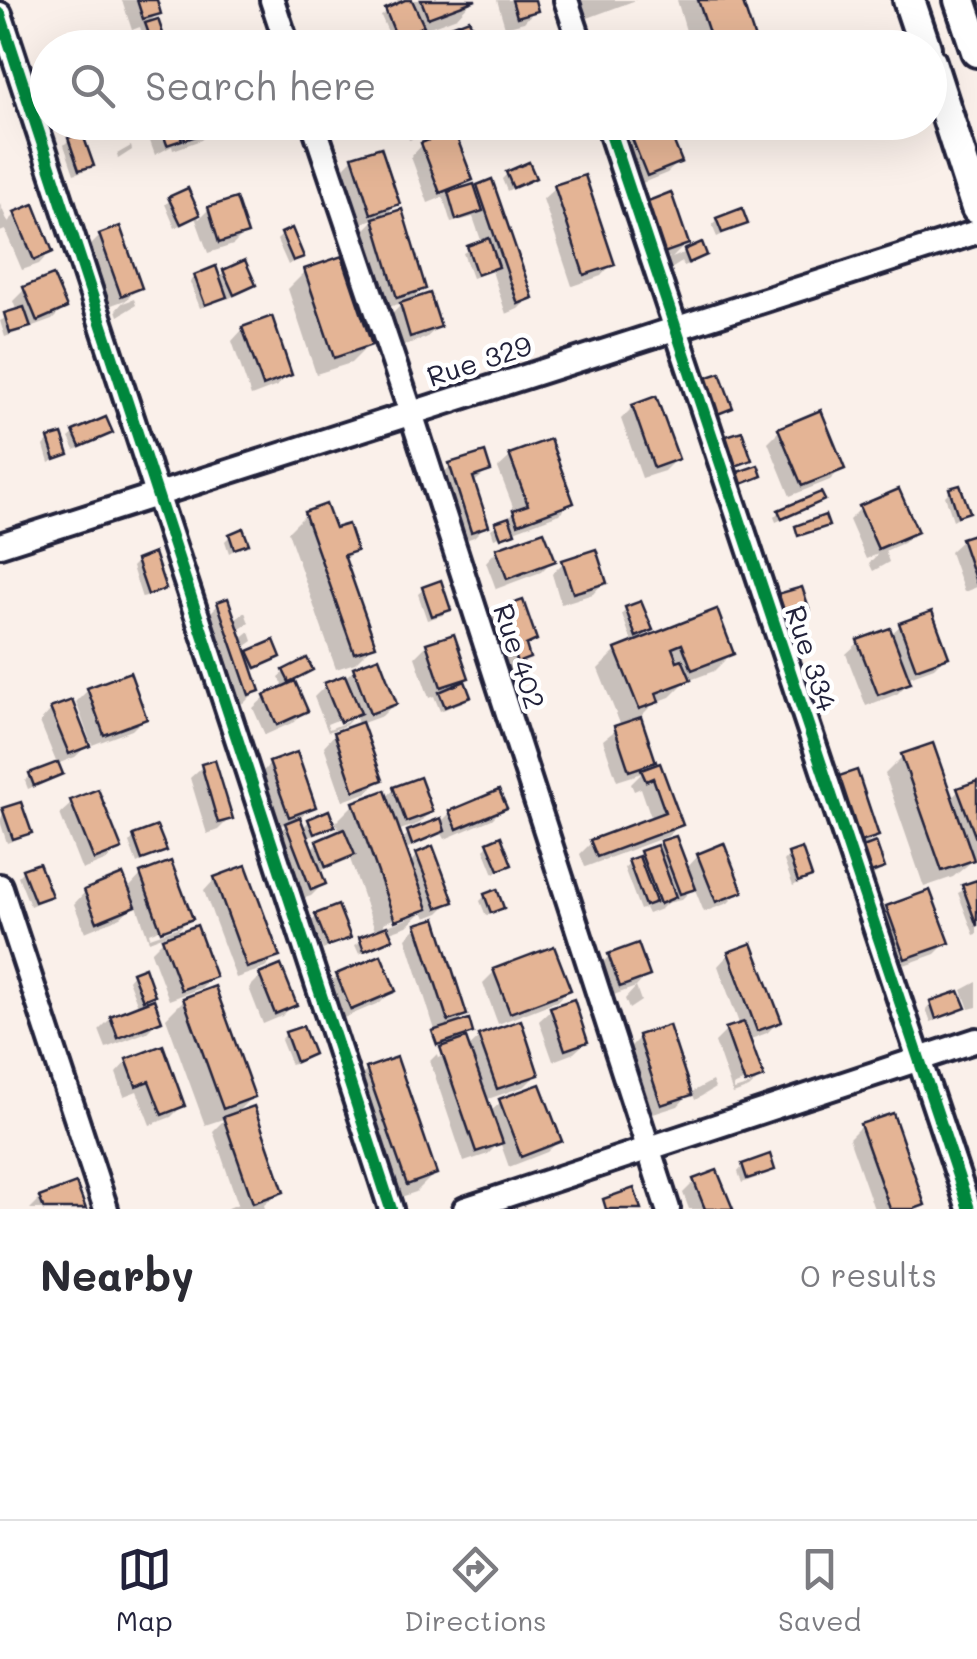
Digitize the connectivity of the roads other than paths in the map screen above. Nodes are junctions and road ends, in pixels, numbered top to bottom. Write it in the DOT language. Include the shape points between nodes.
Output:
graph roads {
  1 [pos="272,0"];
  2 [pos="566,0"];
  3 [pos="909,0"];
  4 [pos="960,0"];
  5 [pos="0,14"];
  6 [pos="282,30"];
  7 [pos="576,30"];
  8 [pos="919,30"];
  9 [pos="977,51"];
  10 [pos="30,105"];
  11 [pos="947,115"];
  12 [pos="41,140"];
  13 [pos="319,140"];
  14 [pos="613,140"];
  15 [pos="977,208"];
  16 [pos="977,232"];
  17 [pos="676,329"];
  18 [pos="411,414"];
  19 [pos="158,494"];
  20 [pos="0,545"];
  21 [pos="0,886"];
  22 [pos="977,1040"];
  23 [pos="919,1059"];
  24 [pos="647,1149"];
  25 [pos="106,1209"];
  26 [pos="392,1209"];
  27 [pos="464,1209"];
  28 [pos="668,1209"];
  29 [pos="970,1209"];
  1 -- 6 [label="street"];
  2 -- 7 [label="street"];
  3 -- 8 [label="main road"];
  4 -- 9 [label="main road"];
  5 -- 10 [label="street"];
  11 -- 15 [label="main road"];
  12 -- 19 [label="street"];
  13 -- 18 [label="street, Rue 402"];
  14 -- 17 [label="street, Rue 334"];
  16 -- 17 [label="street, Rue 329"];
  17 -- 18 [label="street, Rue 329"];
  17 -- 23 [label="street, Rue 334"];
  18 -- 19 [label="street, Rue 329"];
  18 -- 24 [label="street, Rue 402"];
  19 -- 20 [label="street, Rue 329"];
  19 -- 26 [label="street"];
  21 -- 25 [label="street"];
  22 -- 23 [label="street"];
  23 -- 24 [label="street"];
  23 -- 29 [label="street, Rue 334"];
  24 -- 27 [label="street"];
  24 -- 28 [label="street, Rue 402"];
}
